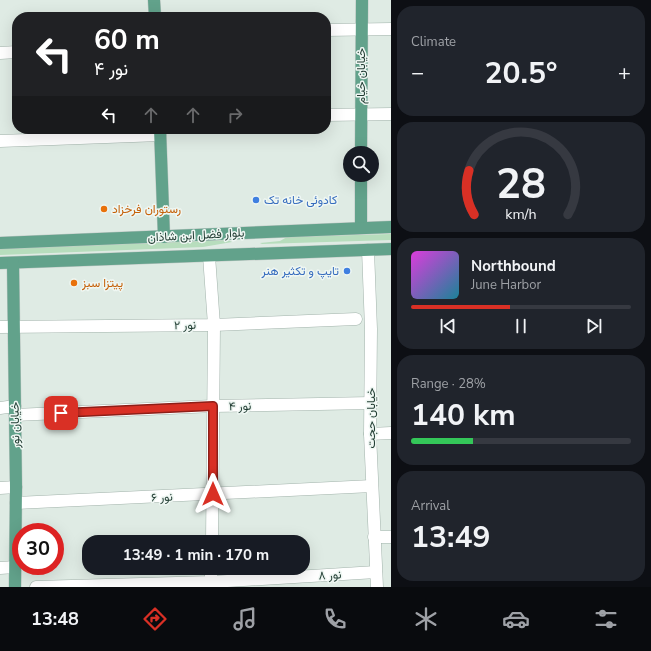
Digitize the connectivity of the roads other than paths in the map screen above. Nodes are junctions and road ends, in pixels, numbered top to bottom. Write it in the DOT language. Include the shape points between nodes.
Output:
graph roads {
  1 [pos="154,0"];
  2 [pos="362,0"];
  3 [pos="154,12"];
  4 [pos="362,29"];
  5 [pos="391,29"];
  6 [pos="331,30"];
  7 [pos="12,52"];
  8 [pos="0,53"];
  9 [pos="361,114"];
  10 [pos="391,114"];
  11 [pos="331,115"];
  12 [pos="128,134"];
  13 [pos="160,134"];
  14 [pos="0,141"];
  15 [pos="361,146"];
  16 [pos="361,182"];
  17 [pos="391,226"];
  18 [pos="361,227"];
  19 [pos="250,233"];
  20 [pos="164,237"];
  21 [pos="0,243"];
  22 [pos="391,249"];
  23 [pos="368,250"];
  24 [pos="253,254"];
  25 [pos="209,256"];
  26 [pos="0,263"];
  27 [pos="13,263"];
  28 [pos="356,319"];
  29 [pos="214,325"];
  30 [pos="14,327"];
  31 [pos="0,328"];
  32 [pos="371,403"];
  33 [pos="213,406"];
  34 [pos="0,408"];
  35 [pos="15,411"];
  36 [pos="391,433"];
  37 [pos="370,434"];
  38 [pos="372,486"];
  39 [pos="16,487"];
  40 [pos="0,488"];
  41 [pos="213,495"];
  42 [pos="16,503"];
  43 [pos="16,523"];
  44 [pos="212,535"];
  45 [pos="374,537"];
  46 [pos="391,537"];
  47 [pos="12,567"];
  48 [pos="0,568"];
  49 [pos="376,572"];
  50 [pos="15,575"];
  51 [pos="263,583"];
  52 [pos="211,585"];
  53 [pos="15,587"];
  54 [pos="36,587"];
  55 [pos="376,587"];
  1 -- 3 [label="main road"];
  2 -- 4 [label="main road, خیابان خیام"];
  4 -- 5 [label="street"];
  4 -- 6 [label="street"];
  4 -- 9 [label="main road, خیابان خیام"];
  7 -- 8 [label="street"];
  9 -- 10 [label="street"];
  9 -- 11 [label="street"];
  9 -- 15 [label="main road, خیابان خیام"];
  12 -- 14 [label="street"];
  13 -- 20 [label="main road"];
  16 -- 18 [label="main road"];
  17 -- 18 [label="main road, بلوار فضل ابن شاذان"];
  18 -- 19 [label="main road, بلوار فضل ابن شاذان"];
  19 -- 20 [label="main road, بلوار فضل ابن شاذان"];
  19 -- 24 [label="main road"];
  20 -- 21 [label="main road, بلوار فضل ابن شاذان"];
  22 -- 23 [label="main road, بلوار فضل ابن شاذان"];
  23 -- 24 [label="main road, بلوار فضل ابن شاذان"];
  23 -- 32 [label="street, خیابان حجت"];
  24 -- 25 [label="main road, بلوار فضل ابن شاذان"];
  25 -- 27 [label="main road, بلوار فضل ابن شاذان"];
  25 -- 29 [label="street"];
  26 -- 27 [label="main road, بلوار فضل ابن شاذان"];
  27 -- 30 [label="main road, خیابان نور"];
  28 -- 29 [label="street, نور ۲"];
  29 -- 30 [label="street, نور ۲"];
  29 -- 33 [label="street"];
  30 -- 31 [label="street, نور ۲"];
  30 -- 35 [label="main road, خیابان نور"];
  32 -- 33 [label="street, نور ۴"];
  32 -- 37 [label="street, خیابان حجت"];
  33 -- 35 [label="street, نور ۴"];
  33 -- 41 [label="street"];
  34 -- 35 [label="street, نور ۴"];
  35 -- 39 [label="main road, خیابان نور"];
  36 -- 37 [label="street"];
  37 -- 38 [label="street, خیابان حجت"];
  38 -- 41 [label="street, نور ۶"];
  38 -- 45 [label="street, خیابان حجت"];
  39 -- 40 [label="street"];
  39 -- 42 [label="main road, خیابان نور"];
  41 -- 42 [label="street, نور ۶"];
  41 -- 44 [label="street"];
  42 -- 43 [label="main road, خیابان نور"];
  45 -- 46 [label="street"];
  45 -- 49 [label="street, خیابان حجت"];
  47 -- 48 [label="street"];
  49 -- 51 [label="street, نور ۸"];
  49 -- 55 [label="street, خیابان حجت"];
  50 -- 53 [label="main road, خیابان نور"];
  51 -- 52 [label="street, نور ۸"];
  52 -- 54 [label="street, نور ۸"];
}
